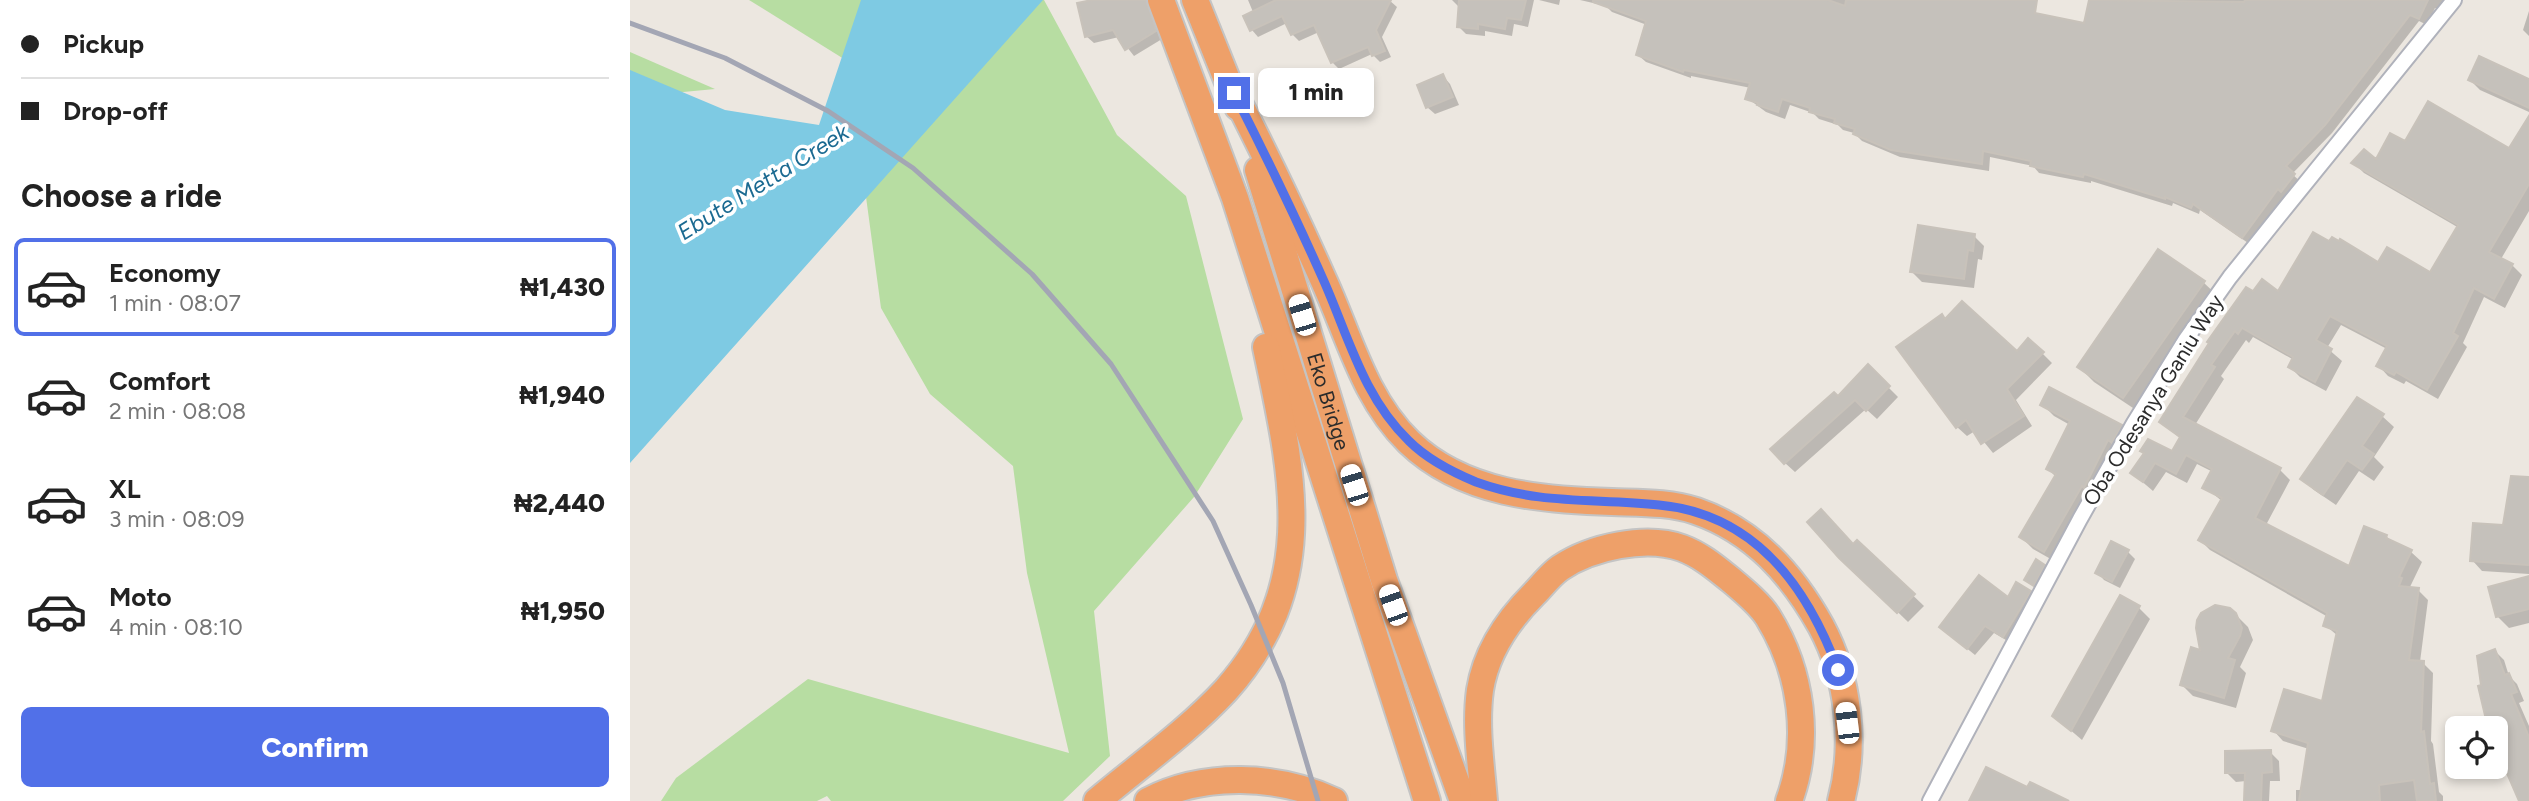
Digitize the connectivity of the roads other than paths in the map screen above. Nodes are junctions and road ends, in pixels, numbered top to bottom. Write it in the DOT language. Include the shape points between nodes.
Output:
graph roads {
  1 [pos="1161,0"];
  2 [pos="1195,0"];
  3 [pos="2454,0"];
  4 [pos="1234,93"];
  5 [pos="1235,198"];
  6 [pos="1097,801"];
  7 [pos="1148,801"];
  8 [pos="1334,801"];
  9 [pos="1427,801"];
  10 [pos="1463,801"];
  11 [pos="1484,801"];
  12 [pos="1788,801"];
  13 [pos="1841,801"];
  14 [pos="1930,801"];
  1 -- 5 [label="highway, Eko Bridge"];
  2 -- 4 [label="highway, Eko Bridge"];
  3 -- 14 [label="street, Oba Odesanya Ganiu Way" via="2230,277 2186,339 2080,519"];
  4 -- 10 [label="highway, Eko Bridge" via="1384,580"];
  4 -- 13 [label="highway" via="1324,281 1367,385 1409,442 1439,465 1507,493 1693,510 1723,522 1786,571 1825,634 1838,670 1850,742"];
  5 -- 6 [label="highway" via="1291,479 1292,538 1286,578 1273,619 1226,689"];
  5 -- 9 [label="highway, Eko Bridge"];
  7 -- 8 [label="highway" via="1169,790 1206,781 1282,783"];
  11 -- 12 [label="highway" via="1478,721 1480,688 1492,650 1513,615 1559,569 1591,552 1620,544 1681,547 1738,586 1767,615 1786,653 1801,720 1800,760"];
}
